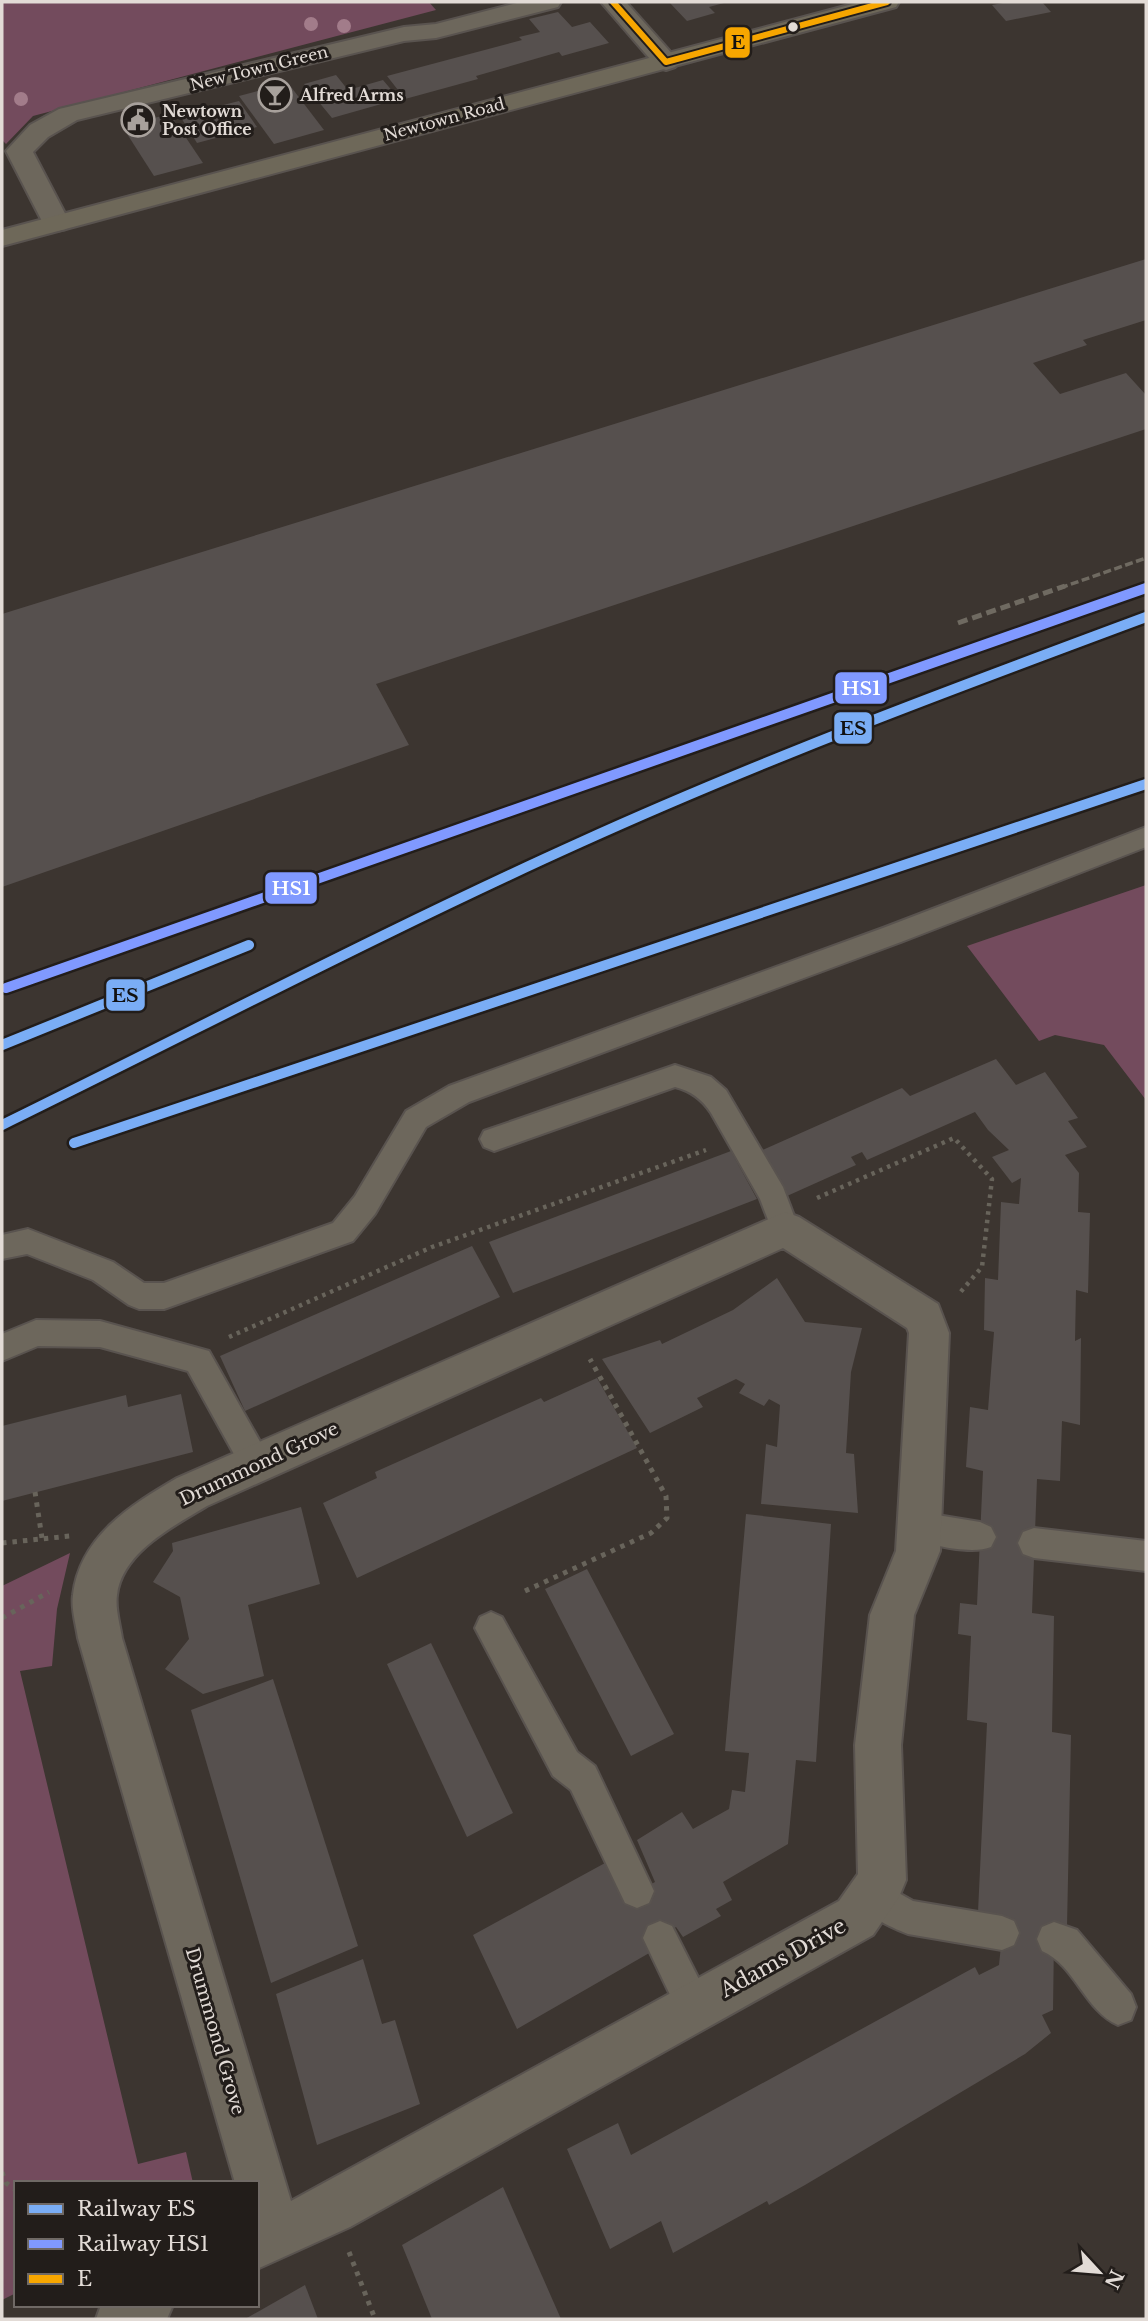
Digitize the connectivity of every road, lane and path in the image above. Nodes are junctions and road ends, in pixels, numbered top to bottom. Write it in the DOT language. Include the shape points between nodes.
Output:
graph roads {
  1 [pos="549,2"];
  2 [pos="613,2"];
  3 [pos="887,2"];
  4 [pos="666,62"];
  5 [pos="56,223"];
  6 [pos="2,238"];
  7 [pos="1146,837"];
  8 [pos="740,1138"];
  9 [pos="494,1139"];
  10 [pos="785,1230"];
  11 [pos="2,1247"];
  12 [pos="571,1324"];
  13 [pos="926,1325"];
  14 [pos="2,1348"];
  15 [pos="198,1360"];
  16 [pos="256,1464"];
  17 [pos="35,1492"];
  18 [pos="919,1527"];
  19 [pos="980,1537"];
  20 [pos="42,1538"];
  21 [pos="1034,1543"];
  22 [pos="1146,1556"];
  23 [pos="525,1591"];
  24 [pos="491,1628"];
  25 [pos="637,1891"];
  26 [pos="872,1895"];
  27 [pos="1002,1933"];
  28 [pos="660,1938"];
  29 [pos="1054,1939"];
  30 [pos="695,2007"];
  31 [pos="1118,2007"];
  32 [pos="2,2172"];
  33 [pos="250,2181"];
  34 [pos="14,2189"];
  35 [pos="332,2209"];
  36 [pos="259,2213"];
  37 [pos="266,2238"];
  38 [pos="143,2307"];
  39 [pos="122,2319"];
  40 [pos="375,2319"];
  1 -- 5 [label="street, New Town Green" via="68,114 39,131 19,151"];
  2 -- 4 [label="street"];
  3 -- 4 [label="street, Newtown Road"];
  4 -- 5 [label="street, Newtown Road"];
  5 -- 6 [label="street, Newtown Road"];
  7 -- 11 [label="lane" via="459,1094 416,1119 343,1233 164,1296 139,1296 103,1271 28,1241"];
  8 -- 9 [label="lane" via="714,1092 675,1076"];
  8 -- 10 [label="lane" via="773,1196"];
  8 -- 15 [label="path" via="432,1247 220,1340"];
  10 -- 12 [label="street, Drummond Grove"];
  10 -- 13 [label="street"];
  10 -- 13 [label="path" via="802,1205 954,1138 992,1179 982,1267"];
  12 -- 16 [label="street, Drummond Grove"];
  12 -- 23 [label="path" via="666,1496 670,1514 667,1523 652,1533"];
  13 -- 18 [label="street, Adams Drive"];
  14 -- 15 [label="lane" via="36,1333 100,1334"];
  15 -- 16 [label="lane"];
  16 -- 33 [label="street, Drummond Grove" via="192,1492 143,1522 105,1562 95,1594 100,1638"];
  17 -- 20 [label="path"];
  18 -- 19 [label="lane"];
  18 -- 26 [label="street, Adams Drive" via="918,1551 892,1615 878,1745 882,1881"];
  21 -- 22 [label="lane"];
  24 -- 25 [label="lane" via="565,1764 583,1778"];
  26 -- 27 [label="lane" via="908,1917"];
  26 -- 30 [label="street, Adams Drive" via="856,1918"];
  28 -- 30 [label="lane"];
  29 -- 31 [label="lane" via="1065,1942"];
  30 -- 35 [label="street, Adams Drive"];
  32 -- 34 [label="path"];
  35 -- 37 [label="street, Adams Drive"];
  35 -- 40 [label="path"];
  36 -- 37 [label="street, Drummond Grove"];
  38 -- 39 [label="street"];
}
